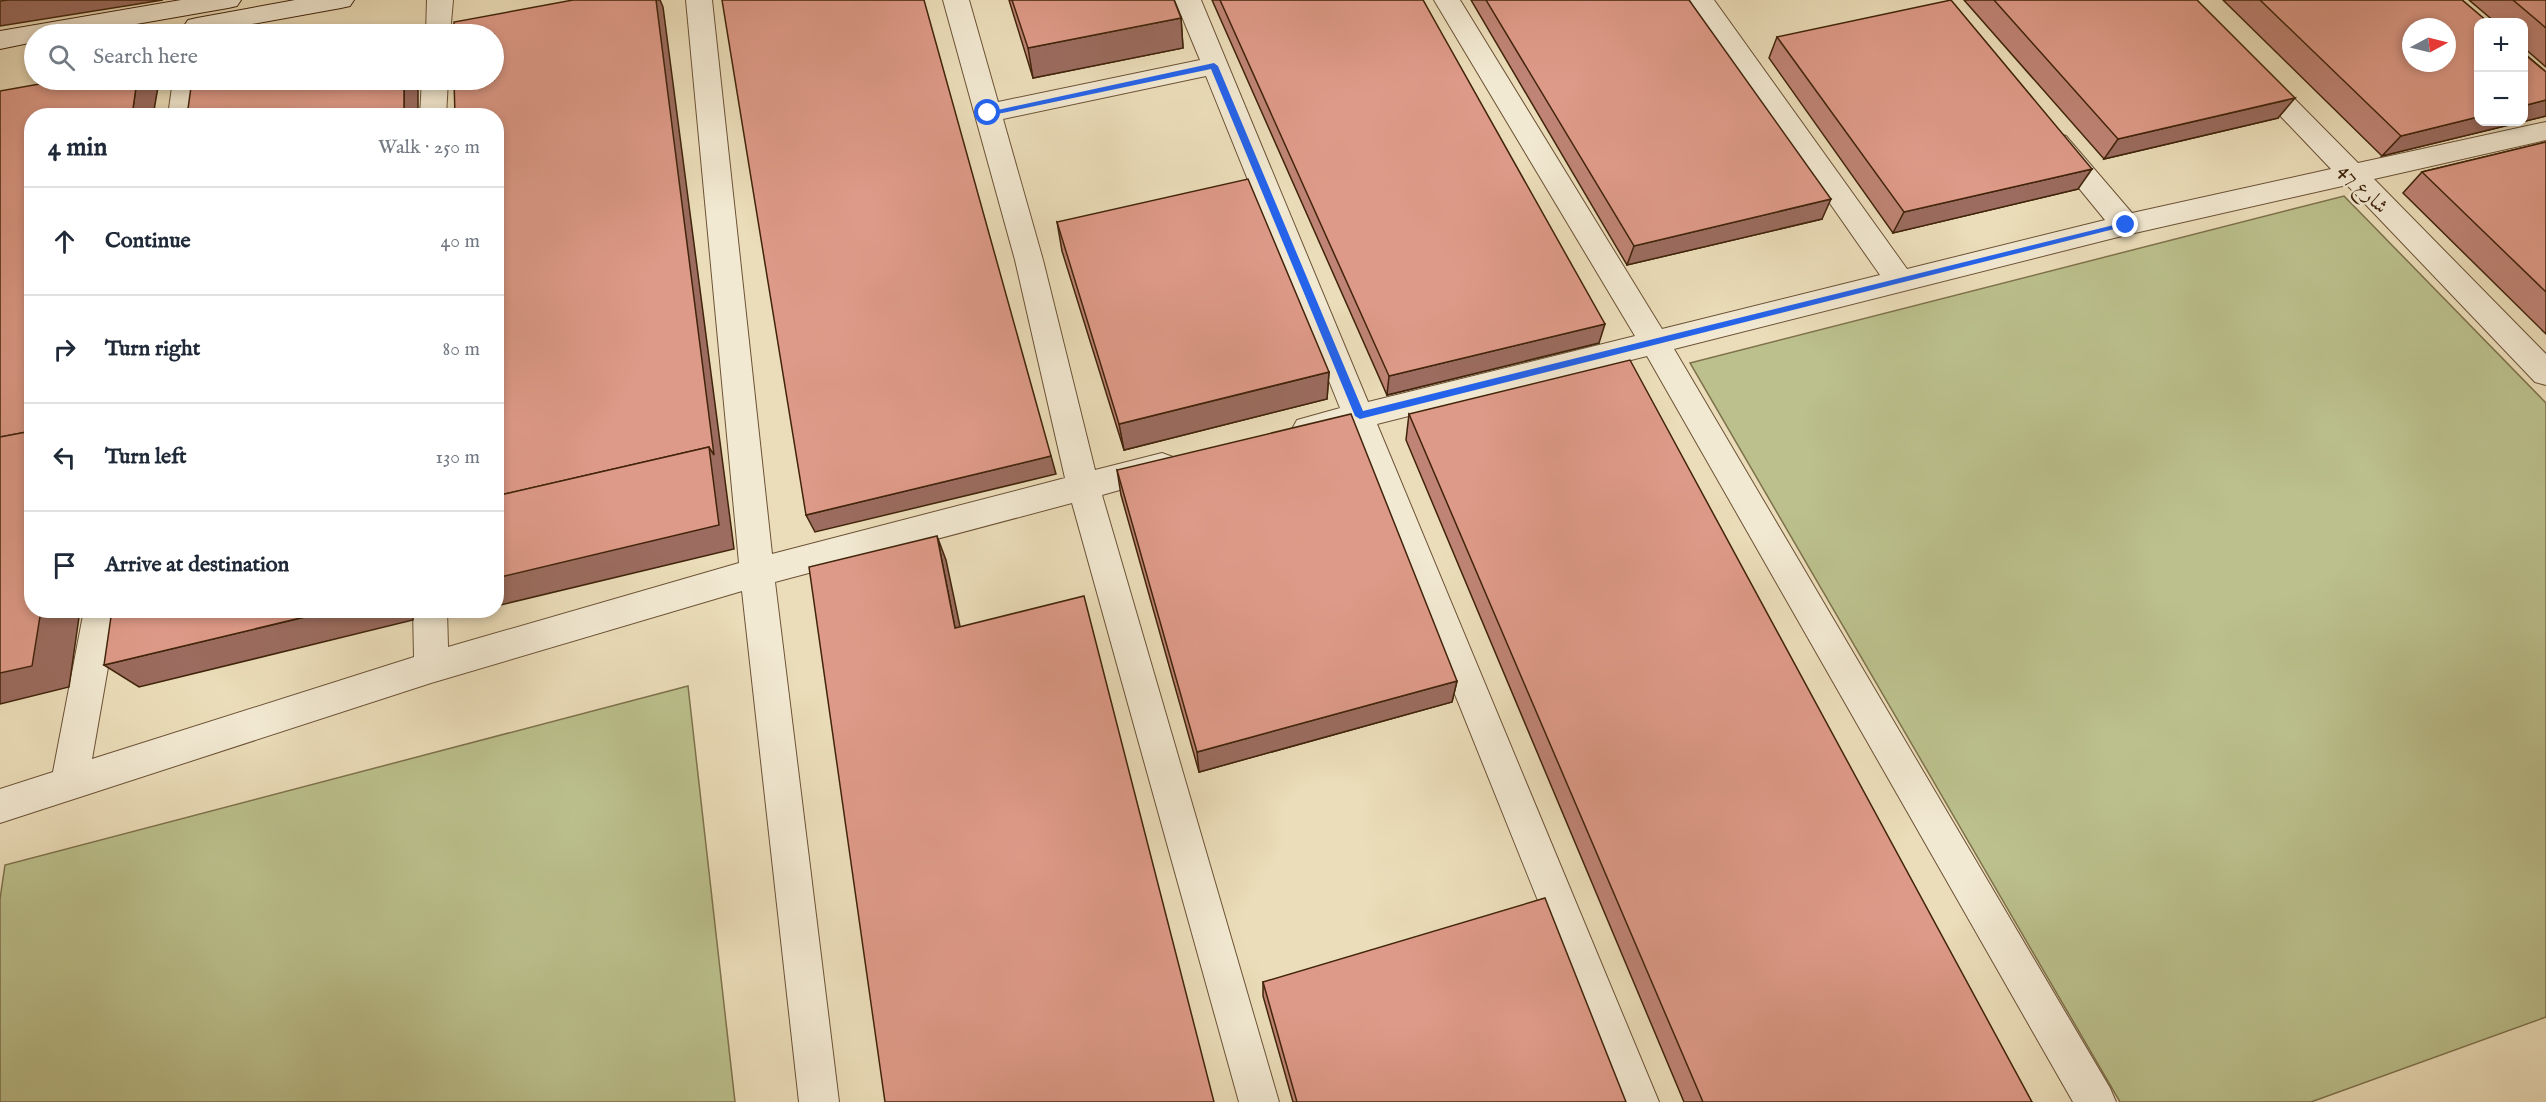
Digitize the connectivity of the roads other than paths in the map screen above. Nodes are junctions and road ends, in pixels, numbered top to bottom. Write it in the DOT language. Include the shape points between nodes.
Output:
graph roads {
  1 [pos="228,0"];
  2 [pos="341,0"];
  3 [pos="440,0"];
  4 [pos="699,0"];
  5 [pos="956,0"];
  6 [pos="1188,0"];
  7 [pos="1447,0"];
  8 [pos="1701,0"];
  9 [pos="194,17"];
  10 [pos="135,24"];
  11 [pos="176,24"];
  12 [pos="439,24"];
  13 [pos="24,37"];
  14 [pos="0,40"];
  15 [pos="24,58"];
  16 [pos="2240,59"];
  17 [pos="0,62"];
  18 [pos="1214,66"];
  19 [pos="185,90"];
  20 [pos="434,90"];
  21 [pos="182,108"];
  22 [pos="433,108"];
  23 [pos="988,113"];
  24 [pos="2042,126"];
  25 [pos="2546,131"];
  26 [pos="2353,176"];
  27 [pos="2126,225"];
  28 [pos="1899,280"];
  29 [pos="1654,344"];
  30 [pos="2546,373"];
  31 [pos="1360,416"];
  32 [pos="1279,436"];
  33 [pos="1187,460"];
  34 [pos="1083,486"];
  35 [pos="758,572"];
  36 [pos="100,618"];
  37 [pos="430,618"];
  38 [pos="431,667"];
  39 [pos="69,784"];
  40 [pos="0,806"];
  41 [pos="819,1102"];
  42 [pos="1259,1102"];
  43 [pos="1639,1102"];
  44 [pos="2096,1102"];
  1 -- 9 [label="street"];
  2 -- 9 [label="street"];
  3 -- 12 [label="street"];
  4 -- 35 [label="street"];
  5 -- 23 [label="street"];
  6 -- 18 [label="street"];
  7 -- 29 [label="street"];
  8 -- 28 [label="street"];
  9 -- 10 [label="street"];
  9 -- 11 [label="street"];
  13 -- 14 [label="street"];
  15 -- 17 [label="street"];
  16 -- 26 [label="street, شارع 47"];
  18 -- 23 [label="street"];
  18 -- 31 [label="street"];
  19 -- 21 [label="street"];
  20 -- 22 [label="street"];
  23 -- 34 [label="street" via="1029,260"];
  24 -- 27 [label="street"];
  25 -- 26 [label="street"];
  26 -- 27 [label="street"];
  26 -- 30 [label="street, شارع 47"];
  27 -- 28 [label="street"];
  28 -- 29 [label="street"];
  29 -- 31 [label="street"];
  29 -- 44 [label="street"];
  31 -- 32 [label="street"];
  31 -- 43 [label="street"];
  33 -- 34 [label="street"];
  34 -- 35 [label="street"];
  34 -- 42 [label="street"];
  35 -- 38 [label="street"];
  35 -- 41 [label="street"];
  36 -- 39 [label="street"];
  37 -- 38 [label="street"];
  38 -- 39 [label="street"];
  39 -- 40 [label="street"];
}
